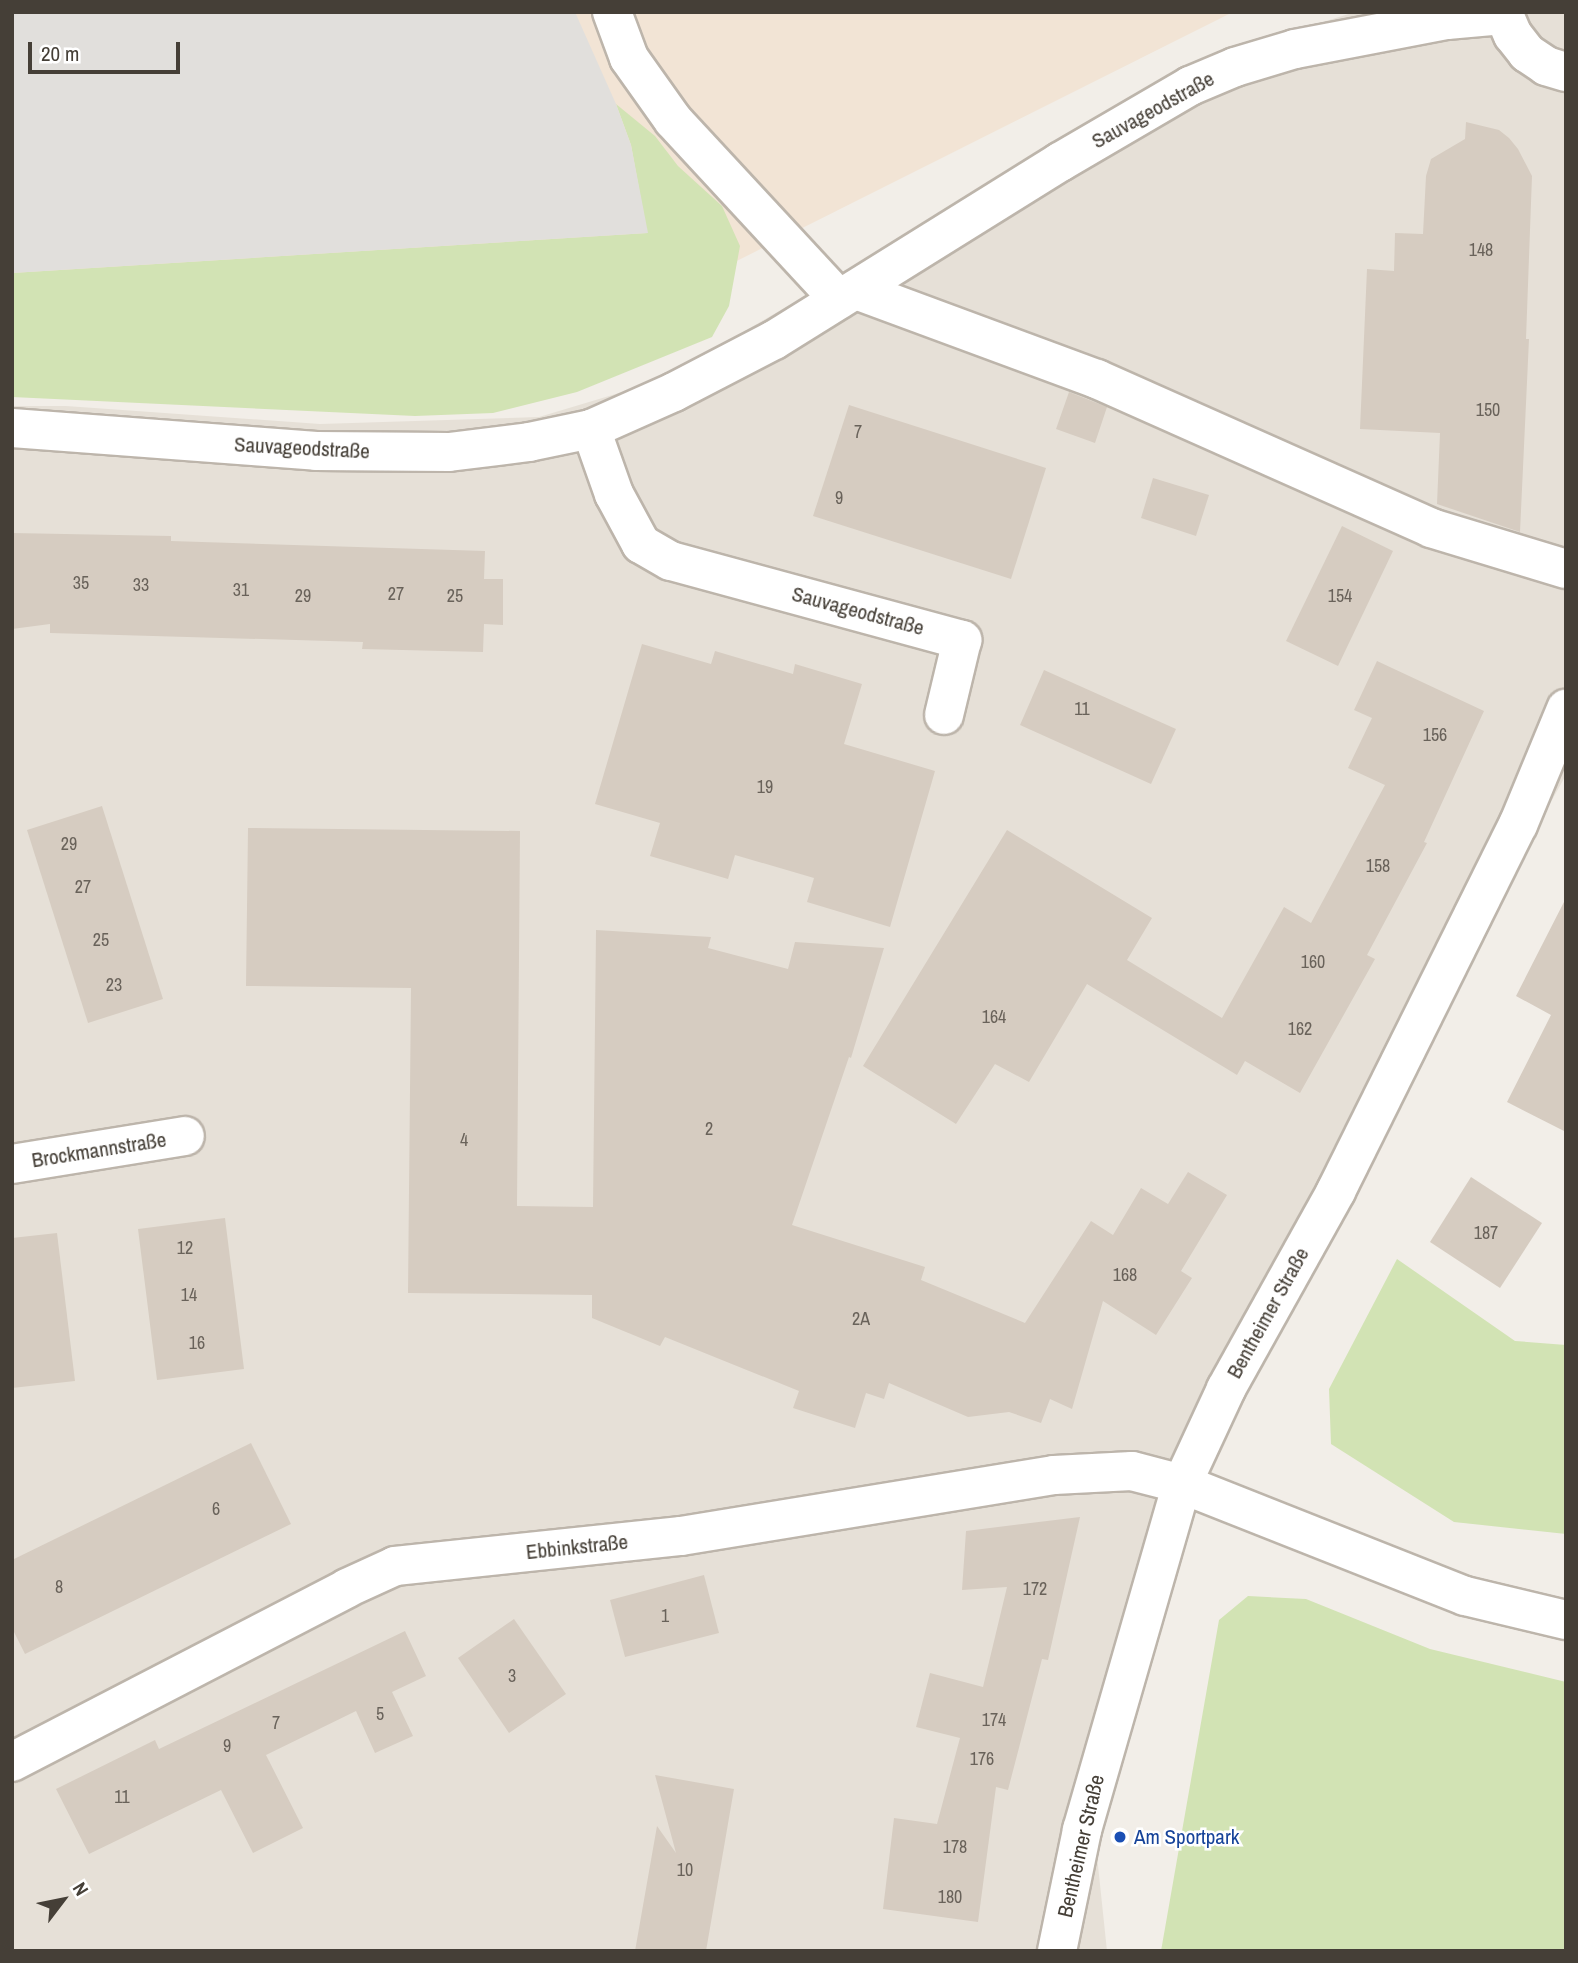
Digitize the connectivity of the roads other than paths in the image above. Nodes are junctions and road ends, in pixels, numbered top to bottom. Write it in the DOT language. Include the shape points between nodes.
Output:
graph roads {
  1 [pos="612,12"];
  2 [pos="1503,13"];
  3 [pos="1566,72"];
  4 [pos="847,294"];
  5 [pos="12,428"];
  6 [pos="591,429"];
  7 [pos="1566,569"];
  8 [pos="1566,709"];
  9 [pos="944,715"];
  10 [pos="185,1136"];
  11 [pos="12,1164"];
  12 [pos="1182,1484"];
  13 [pos="1566,1620"];
  14 [pos="12,1762"];
  15 [pos="1057,1951"];
  1 -- 4 [label="street" via="629,58 673,120"];
  2 -- 3 [label="street" via="1527,53"];
  2 -- 4 [label="street, Sauvageodstraße" via="1295,48 1190,86"];
  4 -- 6 [label="street, Sauvageodstraße" via="774,340"];
  4 -- 7 [label="street" via="1097,379 1431,528"];
  5 -- 6 [label="street, Sauvageodstraße" via="316,451 449,452"];
  6 -- 9 [label="street, Sauvageodstraße" via="614,494 641,544 671,561 962,640"];
  8 -- 12 [label="street, Bentheimer Straße" via="1518,825 1336,1191 1226,1390"];
  10 -- 11 [label="street, Brockmannstraße"];
  12 -- 13 [label="street" via="1465,1596"];
  12 -- 14 [label="street, Ebbinkstraße" via="1132,1471 1054,1475 681,1536 395,1566"];
  12 -- 15 [label="street, Bentheimer Straße" via="1082,1830"];
}
